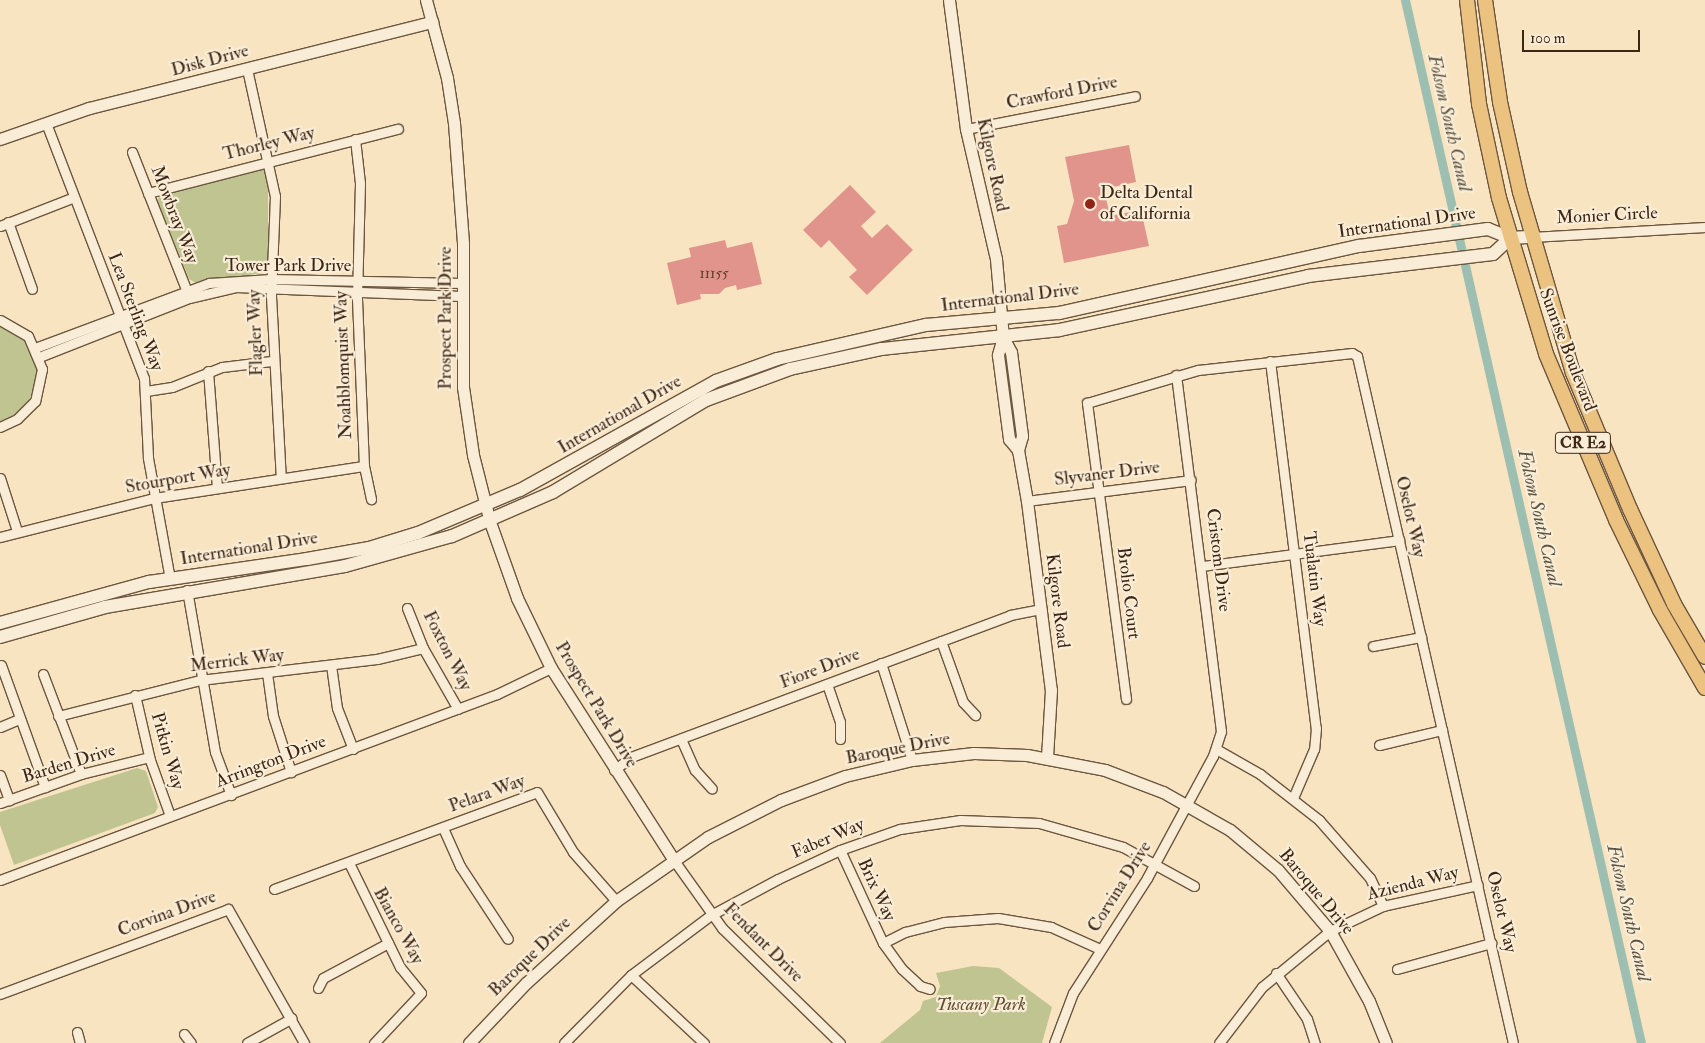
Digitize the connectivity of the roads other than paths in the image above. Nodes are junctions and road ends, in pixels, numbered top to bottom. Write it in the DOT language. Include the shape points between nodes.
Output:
graph roads {
  1 [pos="426,0"];
  2 [pos="948,0"];
  3 [pos="1467,0"];
  4 [pos="1485,0"];
  5 [pos="432,22"];
  6 [pos="247,69"];
  7 [pos="1135,96"];
  8 [pos="46,123"];
  9 [pos="398,129"];
  10 [pos="966,129"];
  11 [pos="0,139"];
  12 [pos="355,139"];
  13 [pos="132,152"];
  14 [pos="270,160"];
  15 [pos="148,192"];
  16 [pos="72,198"];
  17 [pos="4,224"];
  18 [pos="1705,227"];
  19 [pos="1532,237"];
  20 [pos="1510,238"];
  21 [pos="271,283"];
  22 [pos="462,283"];
  23 [pos="358,286"];
  24 [pos="32,289"];
  25 [pos="186,289"];
  26 [pos="461,296"];
  27 [pos="1002,318"];
  28 [pos="123,319"];
  29 [pos="0,320"];
  30 [pos="1003,337"];
  31 [pos="36,348"];
  32 [pos="802,353"];
  33 [pos="39,357"];
  34 [pos="272,360"];
  35 [pos="1270,361"];
  36 [pos="745,370"];
  37 [pos="208,371"];
  38 [pos="1176,376"];
  39 [pos="741,386"];
  40 [pos="146,391"];
  41 [pos="684,412"];
  42 [pos="0,427"];
  43 [pos="364,466"];
  44 [pos="0,478"];
  45 [pos="281,478"];
  46 [pos="1191,480"];
  47 [pos="217,488"];
  48 [pos="1099,492"];
  49 [pos="154,498"];
  50 [pos="371,499"];
  51 [pos="1027,501"];
  52 [pos="485,505"];
  53 [pos="490,522"];
  54 [pos="17,531"];
  55 [pos="0,537"];
  56 [pos="1399,540"];
  57 [pos="1294,554"];
  58 [pos="1202,566"];
  59 [pos="170,579"];
  60 [pos="187,590"];
  61 [pos="407,608"];
  62 [pos="1041,609"];
  63 [pos="0,622"];
  64 [pos="1421,636"];
  65 [pos="0,637"];
  66 [pos="1676,640"];
  67 [pos="941,641"];
  68 [pos="1373,646"];
  69 [pos="423,648"];
  70 [pos="1705,657"];
  71 [pos="881,664"];
  72 [pos="1,665"];
  73 [pos="332,665"];
  74 [pos="551,668"];
  75 [pos="267,673"];
  76 [pos="43,674"];
  77 [pos="1705,675"];
  78 [pos="200,680"];
  79 [pos="827,684"];
  80 [pos="1705,688"];
  81 [pos="135,695"];
  82 [pos="1126,699"];
  83 [pos="458,709"];
  84 [pos="975,715"];
  85 [pos="58,716"];
  86 [pos="19,719"];
  87 [pos="0,727"];
  88 [pos="1442,730"];
  89 [pos="681,738"];
  90 [pos="840,739"];
  91 [pos="1379,745"];
  92 [pos="353,748"];
  93 [pos="1216,749"];
  94 [pos="149,757"];
  95 [pos="1047,758"];
  96 [pos="912,760"];
  97 [pos="614,770"];
  98 [pos="291,772"];
  99 [pos="81,774"];
  100 [pos="0,775"];
  101 [pos="45,787"];
  102 [pos="712,789"];
  103 [pos="231,794"];
  104 [pos="1293,798"];
  105 [pos="3,801"];
  106 [pos="1187,804"];
  107 [pos="170,816"];
  108 [pos="443,828"];
  109 [pos="840,850"];
  110 [pos="673,859"];
  111 [pos="1156,862"];
  112 [pos="349,863"];
  113 [pos="0,880"];
  114 [pos="1478,885"];
  115 [pos="1194,886"];
  116 [pos="274,889"];
  117 [pos="616,901"];
  118 [pos="1383,906"];
  119 [pos="711,915"];
  120 [pos="1330,931"];
  121 [pos="508,938"];
  122 [pos="883,943"];
  123 [pos="1491,943"];
  124 [pos="388,944"];
  125 [pos="1100,949"];
  126 [pos="1397,969"];
  127 [pos="1276,974"];
  128 [pos="632,975"];
  129 [pos="318,988"];
  130 [pos="930,989"];
  131 [pos="0,994"];
  132 [pos="292,1018"];
  133 [pos="77,1032"];
  134 [pos="184,1034"];
  135 [pos="1511,1042"];
  136 [pos="80,1043"];
  137 [pos="192,1043"];
  138 [pos="247,1043"];
  139 [pos="304,1043"];
  140 [pos="374,1043"];
  141 [pos="468,1043"];
  142 [pos="564,1043"];
  143 [pos="704,1043"];
  144 [pos="840,1043"];
  145 [pos="1054,1043"];
  146 [pos="1219,1043"];
  147 [pos="1315,1043"];
  148 [pos="1386,1043"];
  1 -- 5 [label="street, Prospect Park Drive"];
  2 -- 10 [label="street, Kilgore Road"];
  3 -- 20 [label="main road, Sunrise Boulevard / CR E2" via="1480,104"];
  4 -- 19 [label="main road, Sunrise Boulevard / CR E2" via="1500,102"];
  5 -- 6 [label="street, Disk Drive"];
  5 -- 22 [label="street, Prospect Park Drive" via="447,78 457,144"];
  6 -- 8 [label="street, Disk Drive" via="89,108"];
  6 -- 14 [label="street, Flagler Way"];
  7 -- 10 [label="street, Crawford Drive"];
  8 -- 11 [label="street, Disk Drive"];
  8 -- 16 [label="street, Lea Sterling Way"];
  9 -- 12 [label="street, Thorley Way"];
  10 -- 27 [label="street, Kilgore Road" via="996,260"];
  12 -- 14 [label="street, Thorley Way"];
  12 -- 23 [label="street, Noahblomquist Way" via="360,182"];
  13 -- 15 [label="street, Mowbray Way"];
  14 -- 15 [label="street, Thorley Way"];
  14 -- 21 [label="street, Flagler Way" via="275,196"];
  15 -- 25 [label="street, Mowbray Way"];
  16 -- 17 [label="street"];
  16 -- 28 [label="street, Lea Sterling Way"];
  17 -- 24 [label="street"];
  18 -- 19 [label="street, Monier Circle"];
  19 -- 20 [label="main road, Monier Circle"];
  19 -- 70 [label="main road, Sunrise Boulevard / CR E2" via="1554,315 1599,440 1674,604"];
  20 -- 27 [label="main road, International Drive" via="1488,229 1418,237 1291,260 1060,313"];
  20 -- 30 [label="main road, International Drive" via="1493,254 1308,276 1104,321"];
  20 -- 66 [label="main road, Sunrise Boulevard / CR E2" via="1526,294 1562,394 1616,520"];
  21 -- 23 [label="street, Tower Park Drive"];
  21 -- 25 [label="street, Tower Park Drive" via="223,281"];
  21 -- 28 [label="street, Tower Park Drive" via="202,294"];
  21 -- 34 [label="street, Flagler Way"];
  22 -- 23 [label="street, Tower Park Drive"];
  22 -- 26 [label="street, Prospect Park Drive"];
  23 -- 26 [label="street, Tower Park Drive"];
  23 -- 43 [label="street, Noahblomquist Way"];
  25 -- 28 [label="street, Tower Park Drive"];
  26 -- 52 [label="street, Prospect Park Drive" via="463,387"];
  27 -- 30 [label="street, Kilgore Road"];
  27 -- 32 [label="main road, International Drive" via="926,325"];
  28 -- 31 [label="street, Tower Park Drive"];
  28 -- 33 [label="street, Tower Park Drive"];
  28 -- 40 [label="street, Lea Sterling Way"];
  29 -- 31 [label="street" via="20,329"];
  30 -- 39 [label="main road, International Drive" via="851,354 790,369"];
  30 -- 51 [label="street, Kilgore Road" via="998,355 1009,439 1018,450"];
  31 -- 33 [label="street"];
  32 -- 36 [label="main road, International Drive"];
  32 -- 39 [label="main road" via="754,373"];
  33 -- 42 [label="street" via="42,380 35,401 17,419"];
  34 -- 37 [label="street"];
  34 -- 45 [label="street, Flagler Way"];
  35 -- 38 [label="street, Oselot Way"];
  35 -- 56 [label="street, Oselot Way" via="1352,353 1357,356"];
  35 -- 57 [label="street, Tualatin Way"];
  36 -- 41 [label="main road" via="730,383 694,400"];
  36 -- 52 [label="main road, International Drive" via="716,380 596,451"];
  37 -- 40 [label="street" via="172,387"];
  37 -- 47 [label="street"];
  38 -- 46 [label="street, Cristom Drive"];
  38 -- 48 [label="street, Oselot Way" via="1087,402"];
  39 -- 41 [label="main road, International Drive"];
  40 -- 49 [label="street, Lea Sterling Way"];
  41 -- 53 [label="main road, International Drive" via="590,472"];
  43 -- 45 [label="street, Stourport Way"];
  43 -- 50 [label="street, Noahblomquist Way"];
  44 -- 54 [label="street"];
  45 -- 47 [label="street, Stourport Way"];
  46 -- 48 [label="street, Slyvaner Drive"];
  46 -- 58 [label="street, Cristom Drive"];
  47 -- 49 [label="street, Stourport Way"];
  48 -- 51 [label="street, Slyvaner Drive"];
  48 -- 82 [label="street, Brolio Court"];
  49 -- 54 [label="street, Stourport Way"];
  49 -- 59 [label="street, Lea Sterling Way"];
  51 -- 62 [label="street, Kilgore Road"];
  52 -- 53 [label="street, Prospect Park Drive"];
  52 -- 59 [label="main road, International Drive" via="455,520 369,548"];
  53 -- 60 [label="main road, International Drive" via="372,560"];
  53 -- 74 [label="street, Prospect Park Drive" via="519,601"];
  54 -- 55 [label="street, Stourport Way"];
  56 -- 57 [label="street"];
  56 -- 64 [label="street, Oselot Way"];
  57 -- 58 [label="street"];
  57 -- 104 [label="street, Tualatin Way" via="1316,728 1314,750"];
  58 -- 93 [label="street, Cristom Drive" via="1222,718"];
  59 -- 63 [label="main road, International Drive" via="80,598"];
  60 -- 65 [label="main road, International Drive" via="105,607"];
  60 -- 78 [label="street"];
  61 -- 69 [label="street, Foxton Way"];
  62 -- 67 [label="street, Fiore Drive" via="1010,615"];
  62 -- 95 [label="street, Kilgore Road" via="1051,690"];
  64 -- 68 [label="street"];
  64 -- 88 [label="street, Oselot Way"];
  66 -- 77 [label="main road" via="1687,645"];
  66 -- 80 [label="main road, Sunrise Boulevard / CR E2"];
  67 -- 71 [label="street, Fiore Drive"];
  67 -- 84 [label="street" via="963,702"];
  69 -- 73 [label="street, Merrick Way"];
  69 -- 83 [label="street, Foxton Way"];
  71 -- 79 [label="street, Fiore Drive"];
  71 -- 96 [label="street"];
  72 -- 86 [label="street"];
  73 -- 75 [label="street, Merrick Way"];
  73 -- 92 [label="street" via="337,708"];
  74 -- 83 [label="street, Arrington Drive"];
  74 -- 97 [label="street, Prospect Park Drive"];
  75 -- 78 [label="street, Merrick Way"];
  75 -- 98 [label="street" via="273,716"];
  76 -- 85 [label="street"];
  78 -- 81 [label="street, Merrick Way"];
  78 -- 103 [label="street" via="215,752"];
  79 -- 89 [label="street, Fiore Drive"];
  79 -- 90 [label="street" via="840,722"];
  81 -- 85 [label="street, Merrick Way"];
  81 -- 94 [label="street, Pitkin Way"];
  83 -- 92 [label="street, Arrington Drive"];
  85 -- 99 [label="street"];
  86 -- 87 [label="street"];
  86 -- 101 [label="street"];
  88 -- 91 [label="street"];
  88 -- 114 [label="street, Oselot Way"];
  89 -- 97 [label="street, Fiore Drive" via="631,757"];
  89 -- 102 [label="street" via="694,770"];
  92 -- 98 [label="street, Arrington Drive"];
  93 -- 104 [label="street"];
  93 -- 106 [label="street, Corvina Drive"];
  94 -- 99 [label="street, Barden Drive"];
  94 -- 107 [label="street, Pitkin Way"];
  95 -- 96 [label="street, Baroque Drive" via="974,753"];
  95 -- 106 [label="street, Baroque Drive" via="1112,773"];
  96 -- 110 [label="street, Baroque Drive" via="845,776 781,800"];
  97 -- 110 [label="street, Prospect Park Drive"];
  98 -- 103 [label="street, Arrington Drive"];
  99 -- 101 [label="street, Barden Drive"];
  100 -- 105 [label="street"];
  101 -- 105 [label="street, Barden Drive"];
  103 -- 107 [label="street, Arrington Drive"];
  104 -- 118 [label="street" via="1358,864"];
  106 -- 111 [label="street, Corvina Drive"];
  106 -- 120 [label="street, Baroque Drive" via="1230,830 1272,864"];
  107 -- 113 [label="street, Arrington Drive"];
  108 -- 112 [label="street, Pelara Way"];
  108 -- 117 [label="street, Pelara Way" via="529,793 540,794 562,837"];
  108 -- 121 [label="street" via="460,866"];
  109 -- 111 [label="street, Faber Way" via="900,829 931,823 1010,820 1096,837"];
  109 -- 119 [label="street, Faber Way"];
  109 -- 122 [label="street, Brix Way"];
  110 -- 117 [label="street, Baroque Drive"];
  110 -- 119 [label="street, Fendant Drive"];
  111 -- 115 [label="street, Faber Way"];
  111 -- 125 [label="street, Corvina Drive"];
  112 -- 116 [label="street, Pelara Way"];
  112 -- 124 [label="street, Bianco Way"];
  114 -- 118 [label="street, Azienda Way"];
  114 -- 123 [label="street, Oselot Way"];
  117 -- 141 [label="street, Baroque Drive" via="526,983"];
  118 -- 120 [label="street, Azienda Way"];
  119 -- 128 [label="street, Faber Way"];
  119 -- 144 [label="street, Fendant Drive"];
  120 -- 127 [label="street, Azienda Way"];
  120 -- 148 [label="street, Baroque Drive" via="1369,1001"];
  122 -- 125 [label="street" via="905,932 944,922 998,918 1050,927"];
  122 -- 130 [label="street, Brix Way" via="902,969 920,986"];
  123 -- 126 [label="street"];
  123 -- 135 [label="street, Oselot Way"];
  124 -- 129 [label="street" via="323,978"];
  124 -- 140 [label="street, Bianco Way" via="421,993"];
  125 -- 145 [label="street, Corvina Drive" via="1067,1006"];
  127 -- 146 [label="street, Azienda Way"];
  127 -- 147 [label="street" via="1307,1019"];
  128 -- 142 [label="street, Faber Way"];
  128 -- 143 [label="street"];
  131 -- 132 [label="street, Corvina Drive" via="228,909"];
  132 -- 138 [label="street"];
  132 -- 139 [label="street, Corvina Drive"];
  133 -- 136 [label="street"];
  134 -- 137 [label="street"];
}
